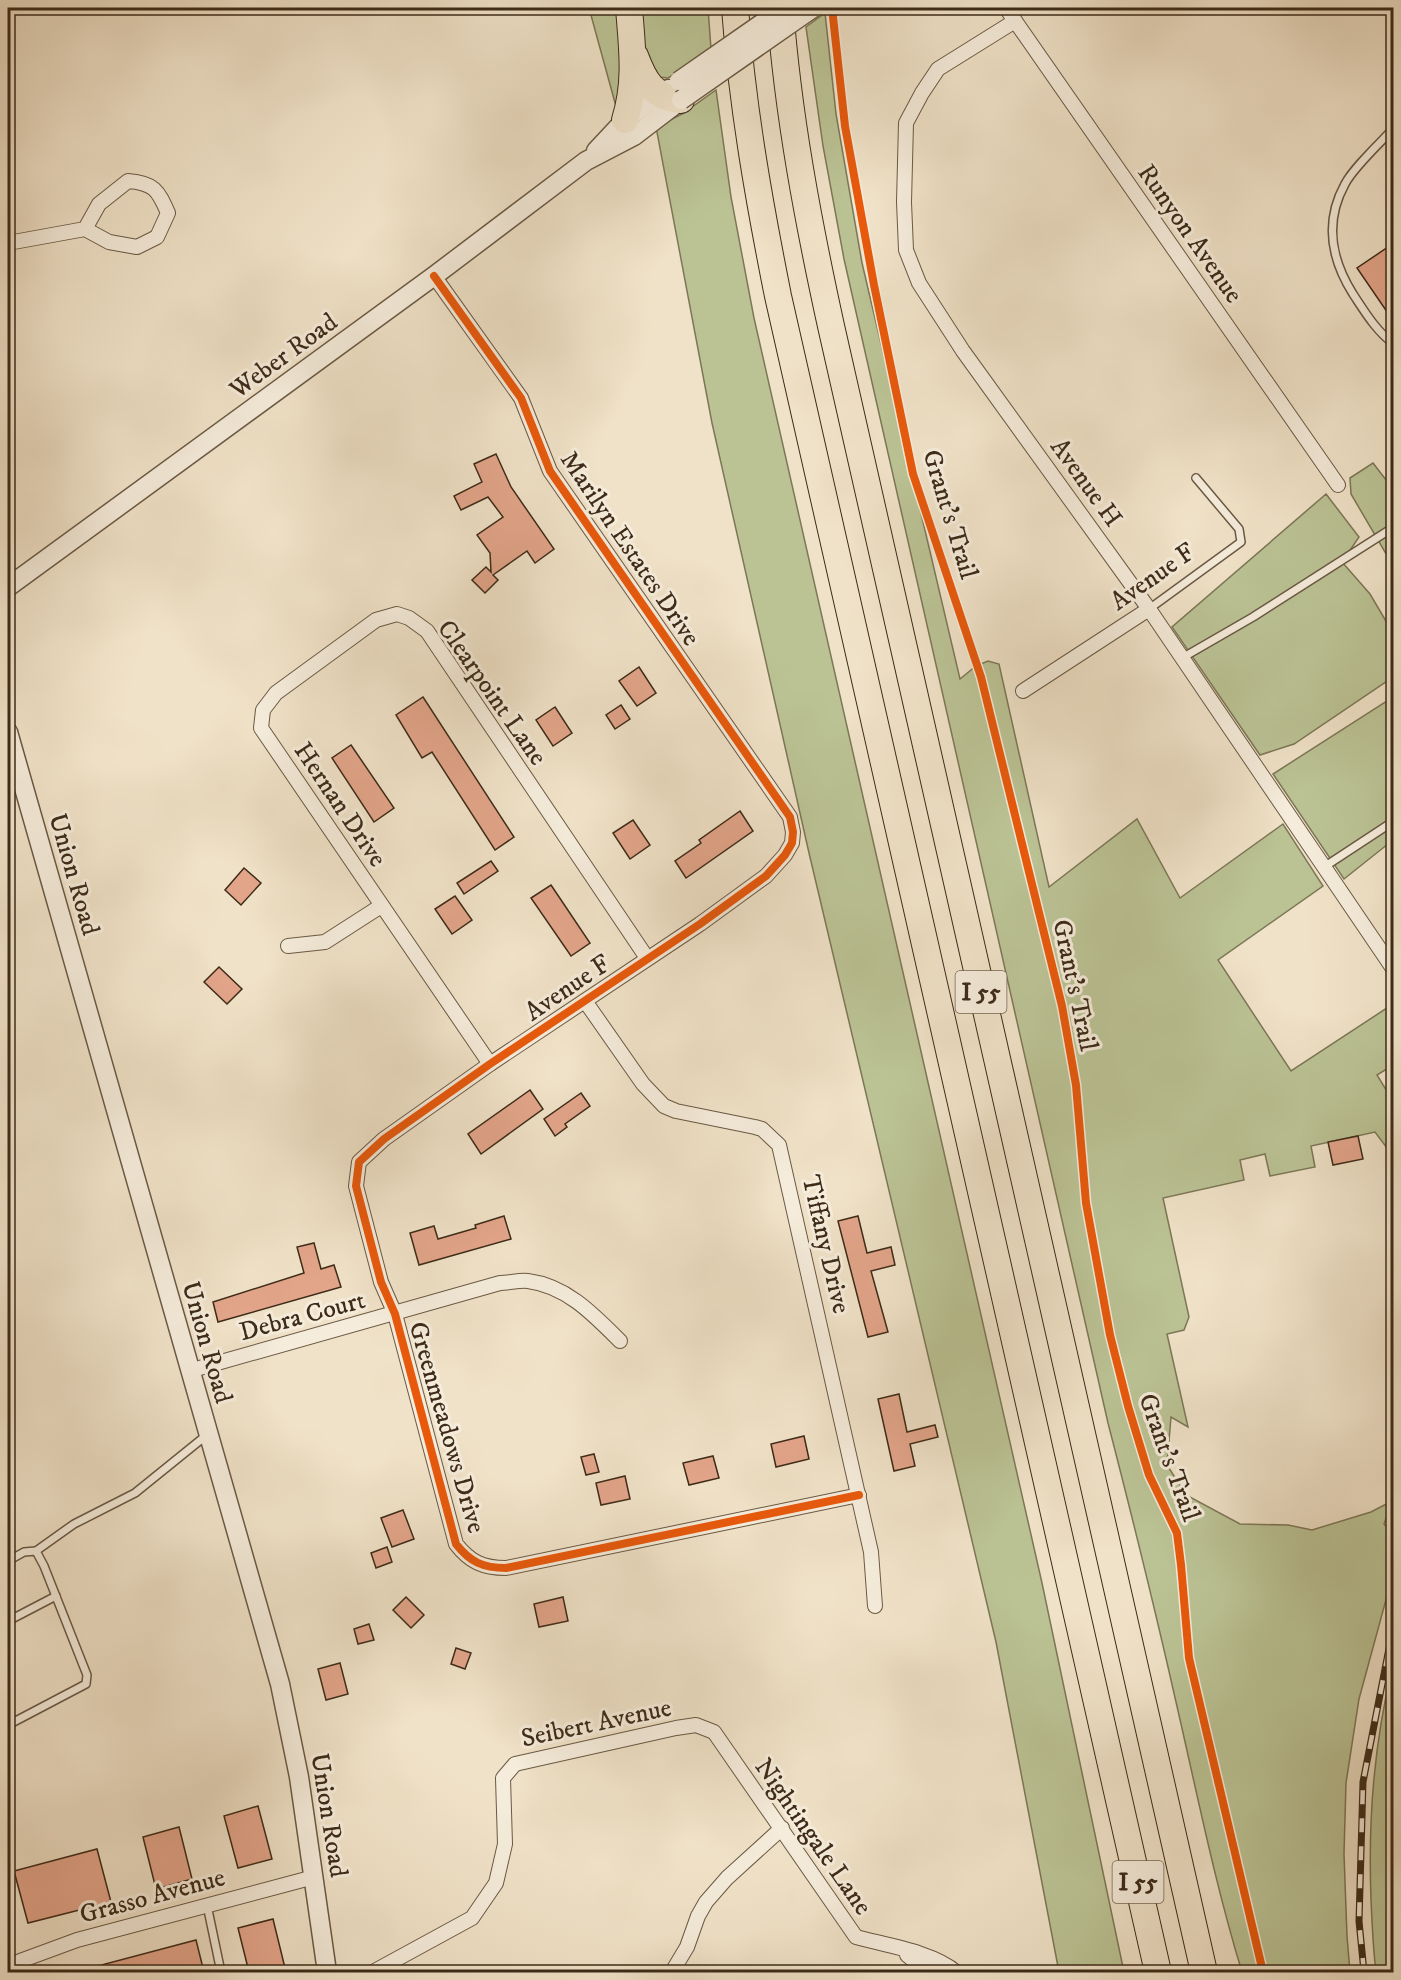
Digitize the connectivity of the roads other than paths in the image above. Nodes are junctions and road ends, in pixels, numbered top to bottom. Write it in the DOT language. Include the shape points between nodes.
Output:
graph roads {
  1 [pos="629,8"];
  2 [pos="735,8"];
  3 [pos="782,8"];
  4 [pos="813,8"];
  5 [pos="1006,8"];
  6 [pos="1015,21"];
  7 [pos="634,53"];
  8 [pos="673,92"];
  9 [pos="625,120"];
  10 [pos="1394,128"];
  11 [pos="586,161"];
  12 [pos="85,229"];
  13 [pos="8,243"];
  14 [pos="434,276"];
  15 [pos="1394,344"];
  16 [pos="1196,478"];
  17 [pos="1338,485"];
  18 [pos="1394,527"];
  19 [pos="8,587"];
  20 [pos="1149,609"];
  21 [pos="1182,658"];
  22 [pos="1023,691"];
  23 [pos="261,728"];
  24 [pos="8,732"];
  25 [pos="1394,821"];
  26 [pos="792,843"];
  27 [pos="1324,867"];
  28 [pos="381,906"];
  29 [pos="288,946"];
  30 [pos="647,958"];
  31 [pos="1394,970"];
  32 [pos="585,1001"];
  33 [pos="490,1064"];
  34 [pos="359,1162"];
  35 [pos="395,1314"];
  36 [pos="620,1341"];
  37 [pos="189,1371"];
  38 [pos="208,1434"];
  39 [pos="859,1495"];
  40 [pos="36,1551"];
  41 [pos="8,1561"];
  42 [pos="56,1596"];
  43 [pos="875,1606"];
  44 [pos="8,1621"];
  45 [pos="8,1725"];
  46 [pos="714,1732"];
  47 [pos="782,1828"];
  48 [pos="314,1877"];
  49 [pos="207,1905"];
  50 [pos="897,1948"];
  51 [pos="8,1970"];
  52 [pos="1204,1970"];
  53 [pos="221,1972"];
  54 [pos="327,1972"];
  55 [pos="373,1972"];
  56 [pos="672,1972"];
  57 [pos="928,1972"];
  58 [pos="956,1972"];
  59 [pos="1158,1972"];
  1 -- 7 [label="highway"];
  2 -- 59 [label="highway, I 55" via="748,129 778,296"];
  3 -- 8 [label="street, Weber Road, bridge"];
  3 -- 52 [label="highway, I 55" via="784,54 811,234"];
  4 -- 8 [label="street, Weber Road, bridge"];
  5 -- 6 [label="street, Runyon Avenue"];
  6 -- 17 [label="street, Runyon Avenue"];
  6 -- 20 [label="street, Avenue H" via="938,69 906,123 906,250 919,283 938,314"];
  7 -- 8 [label="highway" via="644,78"];
  7 -- 9 [label="highway" via="634,81"];
  8 -- 9 [label="street, Weber Road"];
  8 -- 11 [label="street, Weber Road" via="634,136"];
  9 -- 11 [label="street, Weber Road"];
  10 -- 15 [label="lane" via="1346,183 1334,208 1332,247 1341,275 1367,315"];
  11 -- 14 [label="street, Weber Road"];
  12 -- 12 [label="street" via="109,242 137,247 157,237 168,213 160,193 143,182 128,181 99,204"];
  12 -- 13 [label="street"];
  14 -- 19 [label="street, Weber Road"];
  14 -- 26 [label="street, Marilyn Estates Drive" via="521,398 550,471 790,817"];
  16 -- 20 [label="lane, Avenue F" via="1239,529 1241,542"];
  18 -- 21 [label="lane"];
  20 -- 21 [label="street, Avenue H"];
  20 -- 22 [label="street, Avenue F"];
  21 -- 27 [label="street, Avenue H"];
  23 -- 28 [label="street, Hernan Drive"];
  23 -- 30 [label="street, Clearpoint Lane" via="263,710 276,693 376,620 397,614 409,618 427,632"];
  24 -- 37 [label="street, Union Road"];
  25 -- 27 [label="lane"];
  26 -- 30 [label="street, Avenue F" via="766,876"];
  27 -- 31 [label="street, Avenue H"];
  28 -- 29 [label="street, Hernan Drive" via="325,942"];
  28 -- 33 [label="street, Hernan Drive"];
  30 -- 32 [label="street, Avenue F"];
  32 -- 33 [label="street, Avenue F"];
  32 -- 39 [label="street, Tiffany Drive" via="643,1084 664,1107 755,1126 779,1145"];
  33 -- 34 [label="street, Avenue F" via="384,1139"];
  34 -- 35 [label="street, Greenmeadows Drive" via="356,1186 381,1282"];
  35 -- 36 [label="street, Debra Court" via="500,1283 527,1281 552,1287 570,1297"];
  35 -- 37 [label="street, Debra Court"];
  35 -- 39 [label="street, Greenmeadows Drive" via="456,1544 481,1566 506,1568"];
  37 -- 38 [label="street, Union Road"];
  38 -- 40 [label="lane" via="135,1493 74,1524"];
  38 -- 48 [label="street, Union Road" via="291,1729"];
  39 -- 43 [label="street, Tiffany Drive" via="871,1552"];
  40 -- 41 [label="lane" via="24,1552"];
  40 -- 42 [label="lane"];
  42 -- 44 [label="lane"];
  42 -- 45 [label="lane" via="87,1675 86,1684"];
  46 -- 47 [label="street, Nightingale Lane"];
  46 -- 55 [label="street, Seibert Avenue" via="696,1725 676,1728 515,1764 503,1778 505,1844 496,1883 472,1918"];
  47 -- 50 [label="street, Nightingale Lane" via="856,1937"];
  47 -- 56 [label="street" via="706,1902"];
  48 -- 49 [label="street, Grasso Avenue"];
  48 -- 54 [label="street, Union Road"];
  49 -- 51 [label="street, Grasso Avenue" via="77,1940 20,1961"];
  49 -- 53 [label="lane"];
  50 -- 57 [label="street"];
  50 -- 58 [label="street, Nightingale Lane"];
}
